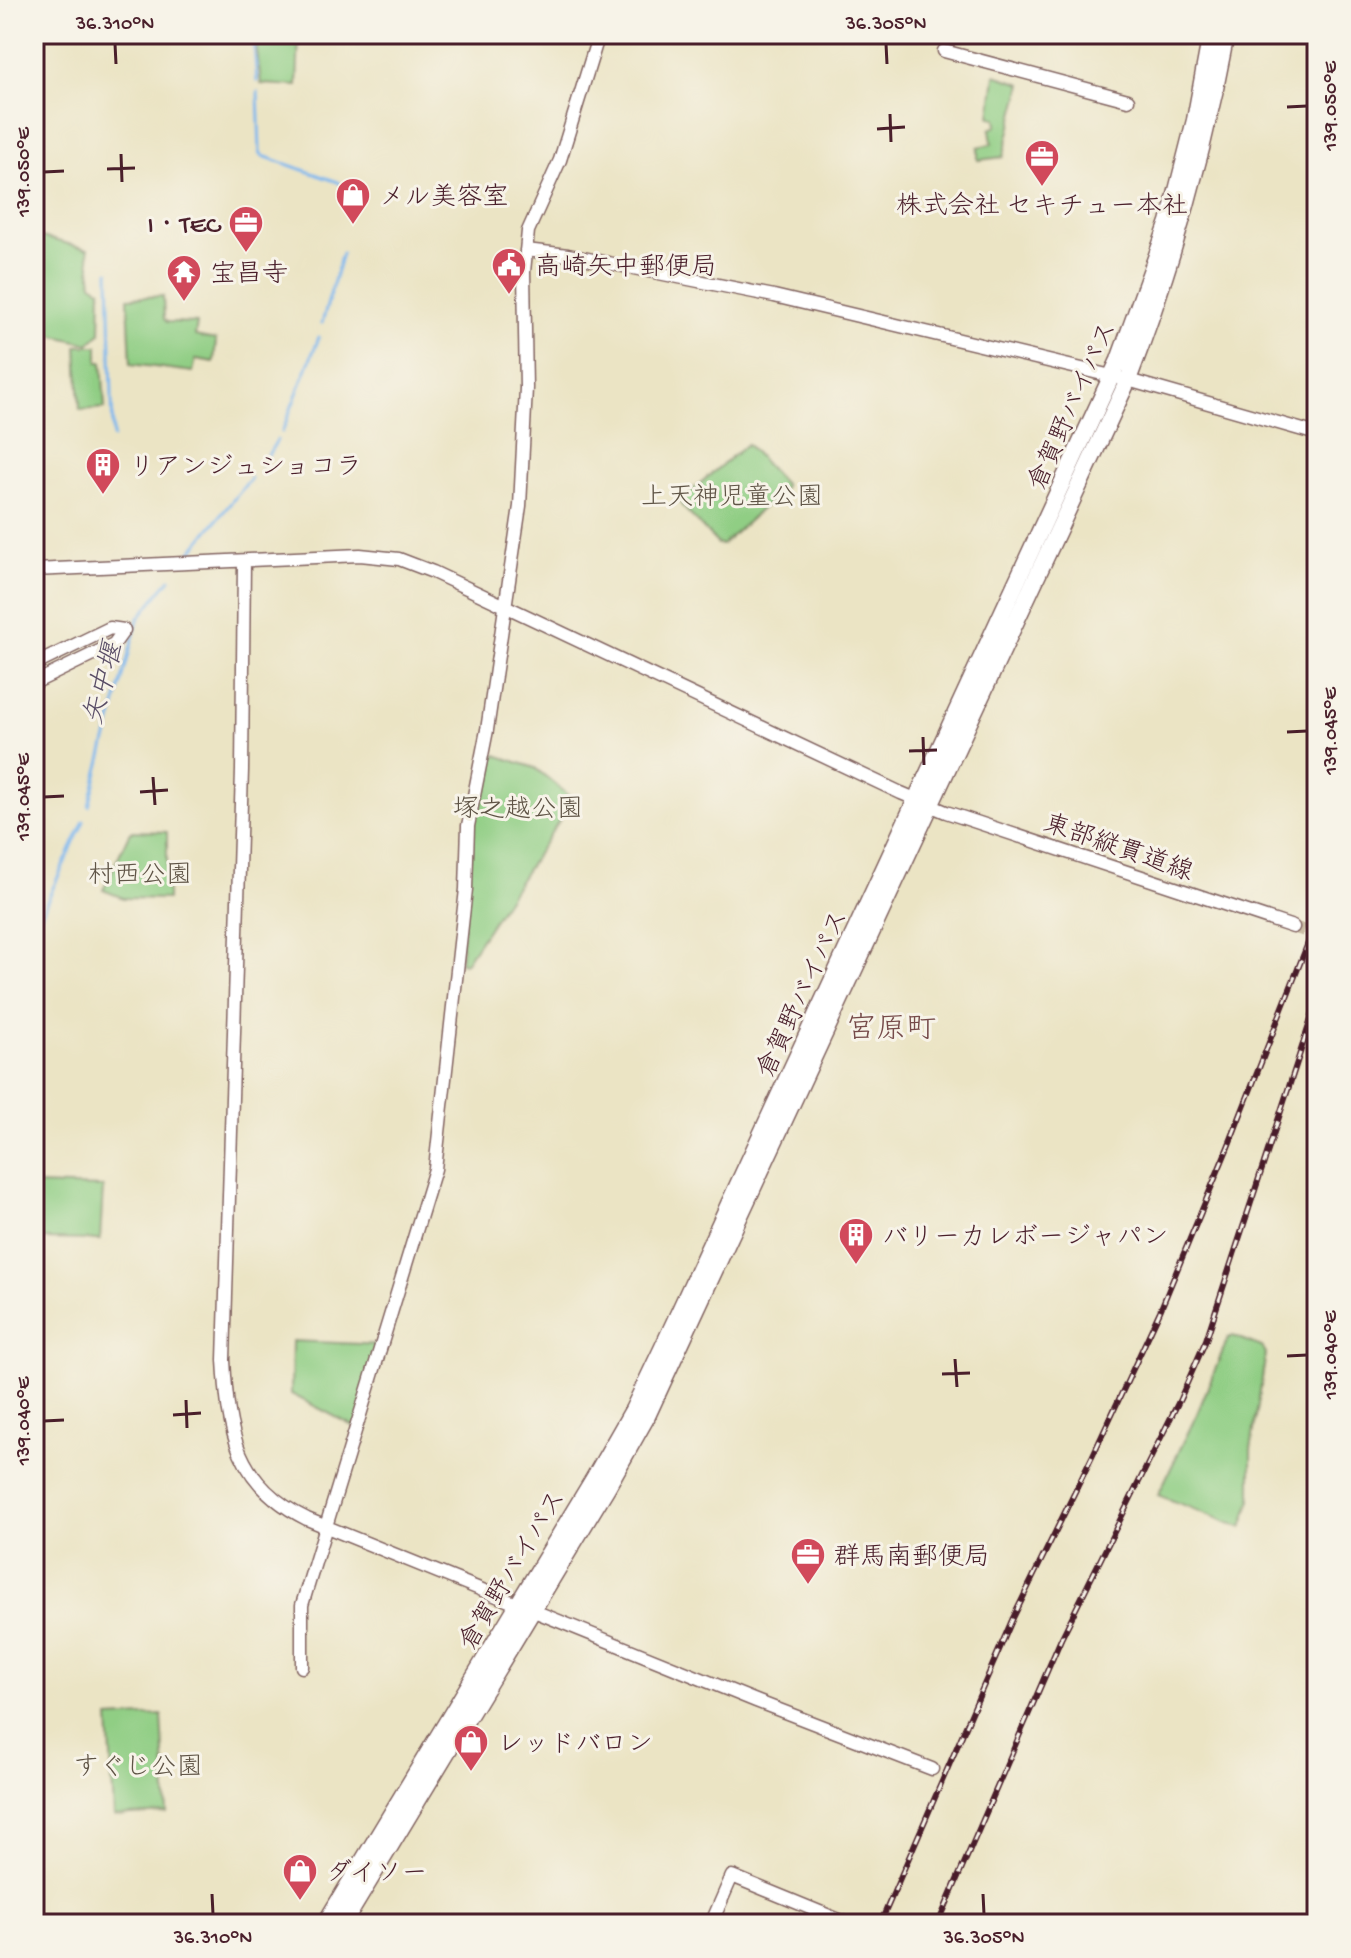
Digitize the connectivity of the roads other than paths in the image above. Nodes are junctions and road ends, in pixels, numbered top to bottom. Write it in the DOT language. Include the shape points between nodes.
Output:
graph roads {
  1 [pos="599,34"];
  2 [pos="1211,34"];
  3 [pos="1226,34"];
  4 [pos="944,51"];
  5 [pos="1128,100"];
  6 [pos="526,250"];
  7 [pos="1120,379"];
  8 [pos="1317,434"];
  9 [pos="244,561"];
  10 [pos="34,570"];
  11 [pos="507,607"];
  12 [pos="34,665"];
  13 [pos="34,683"];
  14 [pos="923,802"];
  15 [pos="1293,927"];
  16 [pos="327,1526"];
  17 [pos="524,1606"];
  18 [pos="302,1667"];
  19 [pos="932,1769"];
  20 [pos="325,1924"];
  21 [pos="343,1924"];
  22 [pos="711,1924"];
  23 [pos="849,1924"];
  1 -- 6 [label="street" via="560,160 528,231"];
  2 -- 7 [label="highway, 倉賀野バイパス" via="1169,222"];
  3 -- 7 [label="highway, 倉賀野バイパス" via="1182,226 1160,295"];
  4 -- 5 [label="street"];
  6 -- 7 [label="street" via="732,287"];
  6 -- 11 [label="street" via="521,497"];
  7 -- 8 [label="street"];
  7 -- 14 [label="highway, 倉賀野バイパス"];
  9 -- 10 [label="street, 東部縦貫道線"];
  9 -- 11 [label="street, 東部縦貫道線" via="360,555 399,559"];
  9 -- 16 [label="street" via="224,1360 227,1413 244,1464 263,1488 286,1509"];
  11 -- 14 [label="street, 東部縦貫道線"];
  11 -- 16 [label="street" via="468,826 466,889 435,1169"];
  12 -- 13 [label="street" via="110,628 124,630 114,644"];
  14 -- 15 [label="street, 東部縦貫道線"];
  14 -- 17 [label="highway, 倉賀野バイパス" via="633,1410"];
  16 -- 17 [label="street"];
  16 -- 18 [label="street" via="301,1615"];
  17 -- 19 [label="street"];
  17 -- 20 [label="highway, 倉賀野バイパス"];
  17 -- 21 [label="highway, 倉賀野バイパス"];
  22 -- 23 [label="street" via="732,1876"];
}
